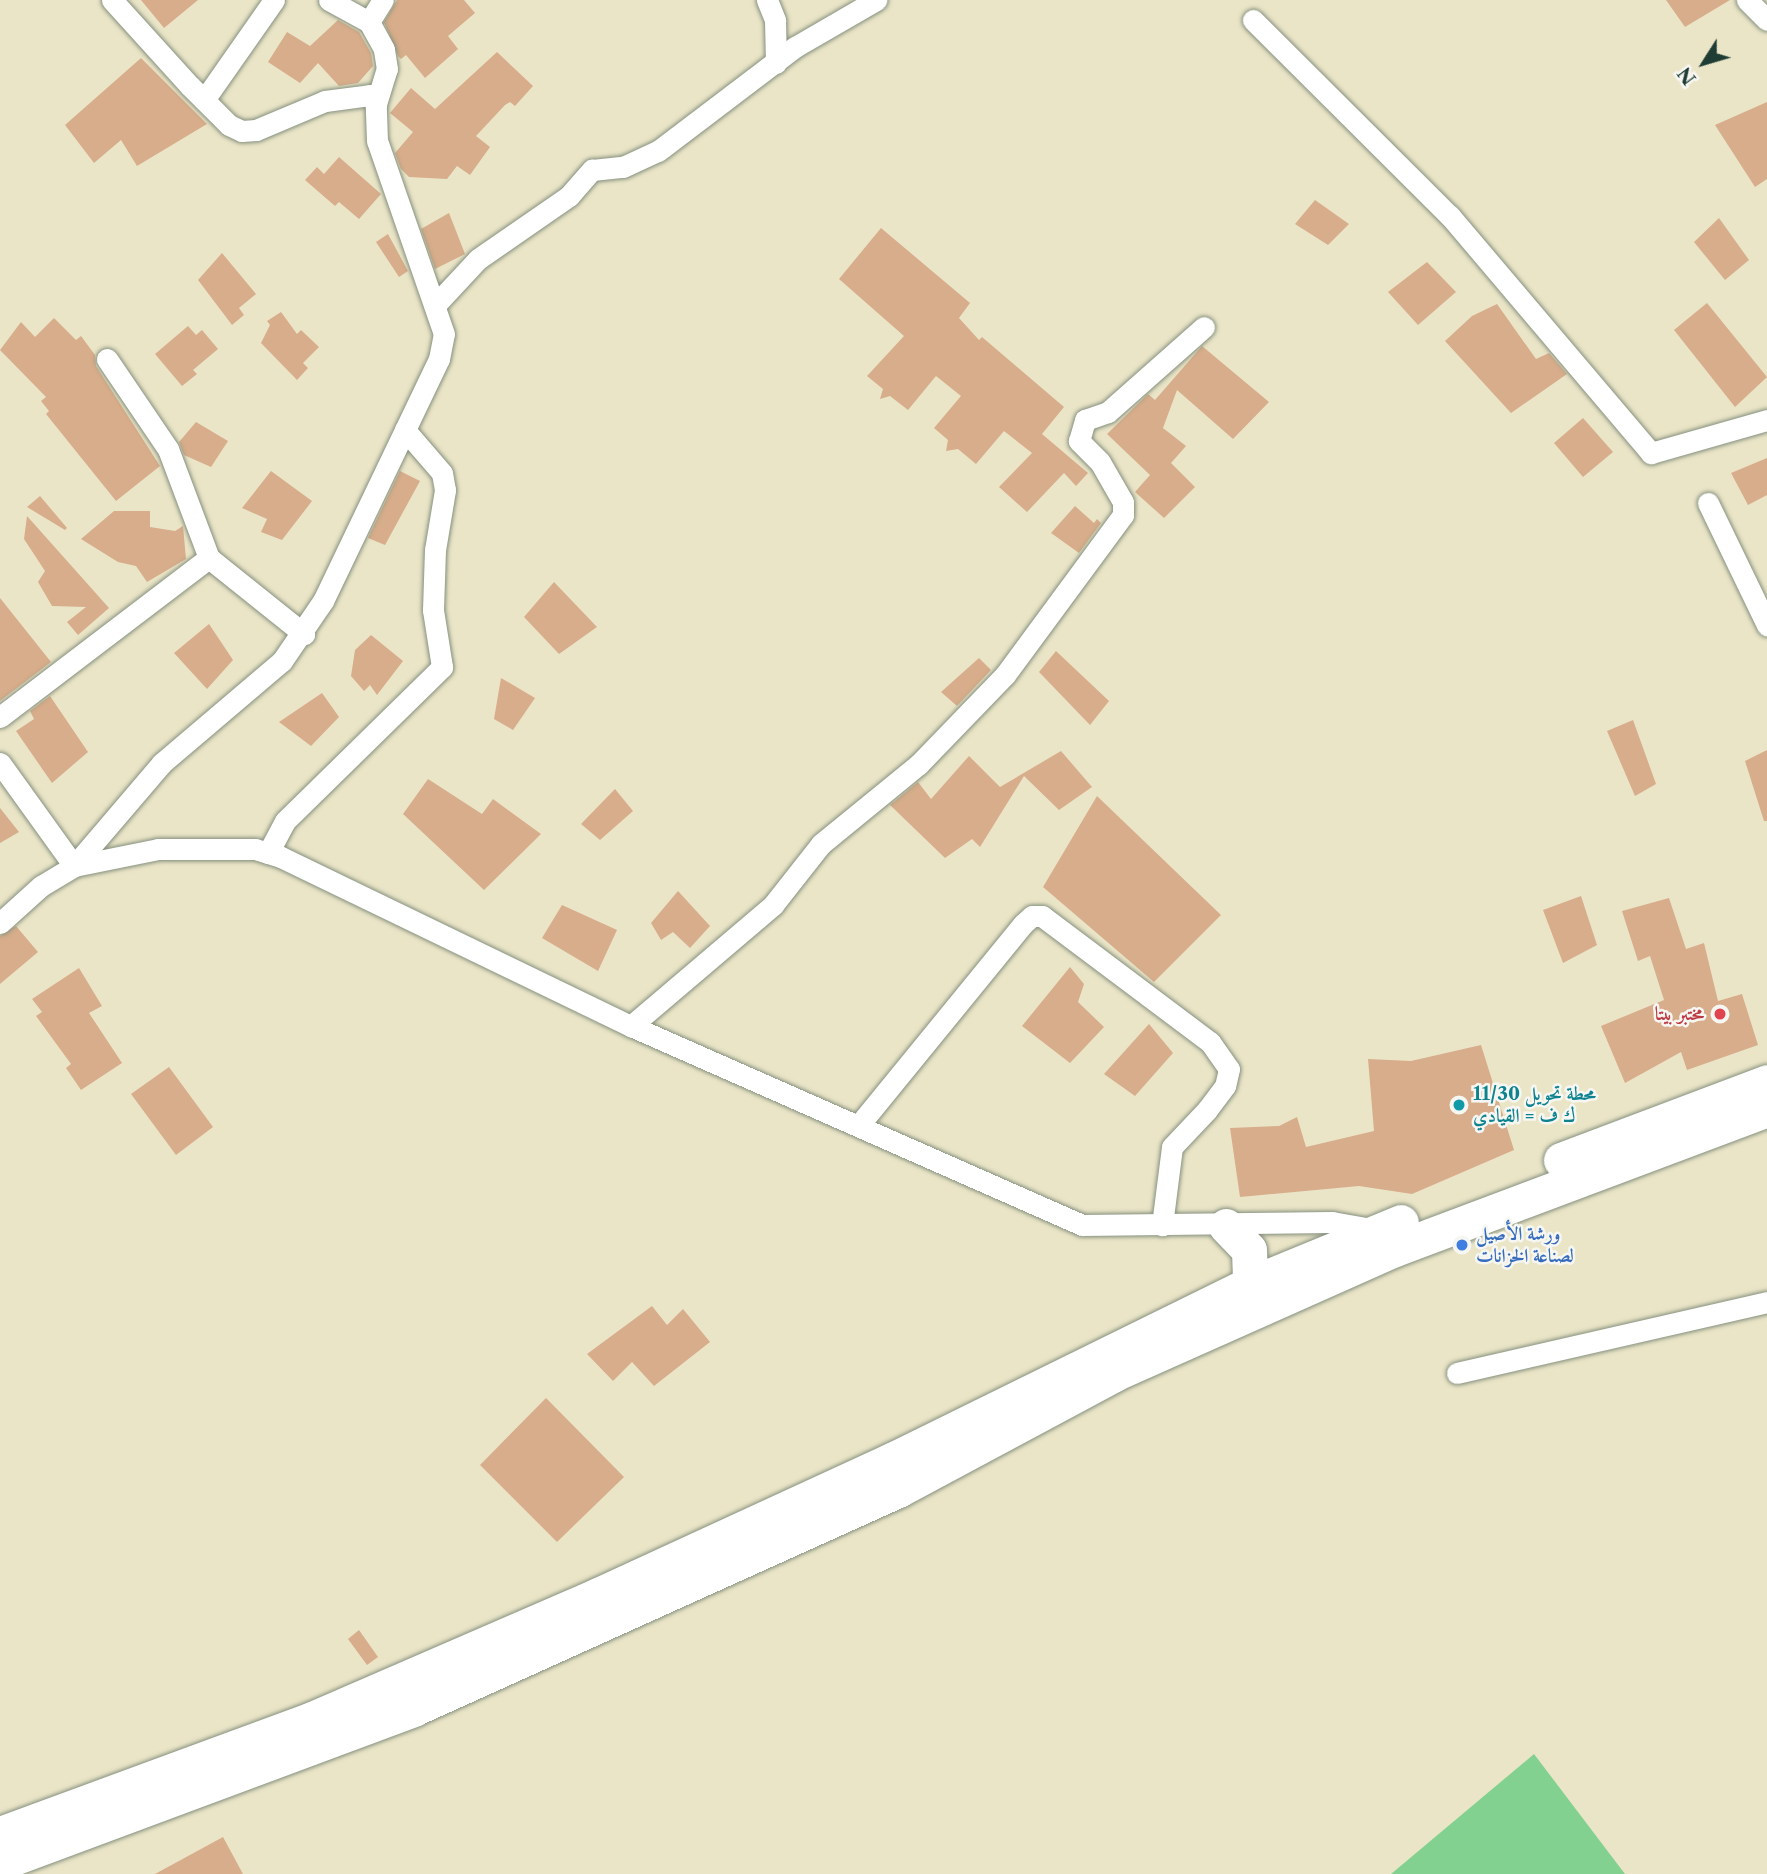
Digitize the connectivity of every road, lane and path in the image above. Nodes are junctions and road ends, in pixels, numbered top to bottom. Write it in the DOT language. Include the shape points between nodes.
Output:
graph roads {
  1 [pos="112,0"];
  2 [pos="274,0"];
  3 [pos="328,0"];
  4 [pos="383,0"];
  5 [pos="767,0"];
  6 [pos="876,0"];
  7 [pos="1747,0"];
  8 [pos="1253,20"];
  9 [pos="1767,20"];
  10 [pos="369,22"];
  11 [pos="776,63"];
  12 [pos="204,100"];
  13 [pos="376,104"];
  14 [pos="437,303"];
  15 [pos="1204,327"];
  16 [pos="107,359"];
  17 [pos="1767,420"];
  18 [pos="405,430"];
  19 [pos="1708,503"];
  20 [pos="209,558"];
  21 [pos="1767,625"];
  22 [pos="304,634"];
  23 [pos="0,717"];
  24 [pos="0,763"];
  25 [pos="268,853"];
  26 [pos="74,866"];
  27 [pos="0,923"];
  28 [pos="631,1026"];
  29 [pos="1767,1082"];
  30 [pos="1767,1109"];
  31 [pos="859,1125"];
  32 [pos="1162,1225"];
  33 [pos="1226,1226"];
  34 [pos="1387,1240"];
  35 [pos="1250,1284"];
  36 [pos="1767,1302"];
  37 [pos="1457,1373"];
  38 [pos="0,1834"];
  39 [pos="0,1863"];
  1 -- 12 [label="street"];
  2 -- 12 [label="street"];
  3 -- 10 [label="street"];
  4 -- 10 [label="street"];
  5 -- 11 [label="street" via="775,20"];
  6 -- 11 [label="street" via="822,29"];
  7 -- 9 [label="street"];
  8 -- 17 [label="street" via="1450,216 1651,453"];
  10 -- 13 [label="street" via="384,49 387,69"];
  11 -- 14 [label="street" via="658,151 623,167 592,170 569,196 478,259"];
  12 -- 13 [label="street" via="242,131 256,130 325,101 370,96"];
  13 -- 14 [label="street" via="383,164"];
  14 -- 18 [label="street" via="444,334 439,359"];
  15 -- 28 [label="street" via="1108,412 1085,420 1079,441 1100,461 1123,502 1123,515 1005,675 919,764 821,844 773,905"];
  16 -- 20 [label="street" via="168,449"];
  18 -- 22 [label="street"];
  18 -- 25 [label="street" via="442,473 445,490 435,550 433,610 442,667 285,821"];
  19 -- 21 [label="street"];
  20 -- 22 [label="street"];
  20 -- 23 [label="street"];
  22 -- 26 [label="street" via="243,696 162,763"];
  24 -- 26 [label="street"];
  25 -- 26 [label="street" via="158,849"];
  25 -- 28 [label="street"];
  26 -- 27 [label="street" via="41,886"];
  28 -- 31 [label="street"];
  29 -- 34 [label="highway"];
  30 -- 34 [label="highway"];
  31 -- 32 [label="street" via="1082,1224"];
  31 -- 32 [label="street" via="1023,924 1032,916 1042,916 1210,1042 1229,1069 1225,1086 1172,1147"];
  32 -- 33 [label="street"];
  33 -- 34 [label="street" via="1332,1222"];
  33 -- 35 [label="highway" via="1249,1250"];
  34 -- 35 [label="highway"];
  34 -- 39 [label="highway" via="1115,1374 898,1490 413,1709"];
  35 -- 38 [label="highway" via="892,1460 598,1595 312,1719"];
  36 -- 37 [label="street"];
}
